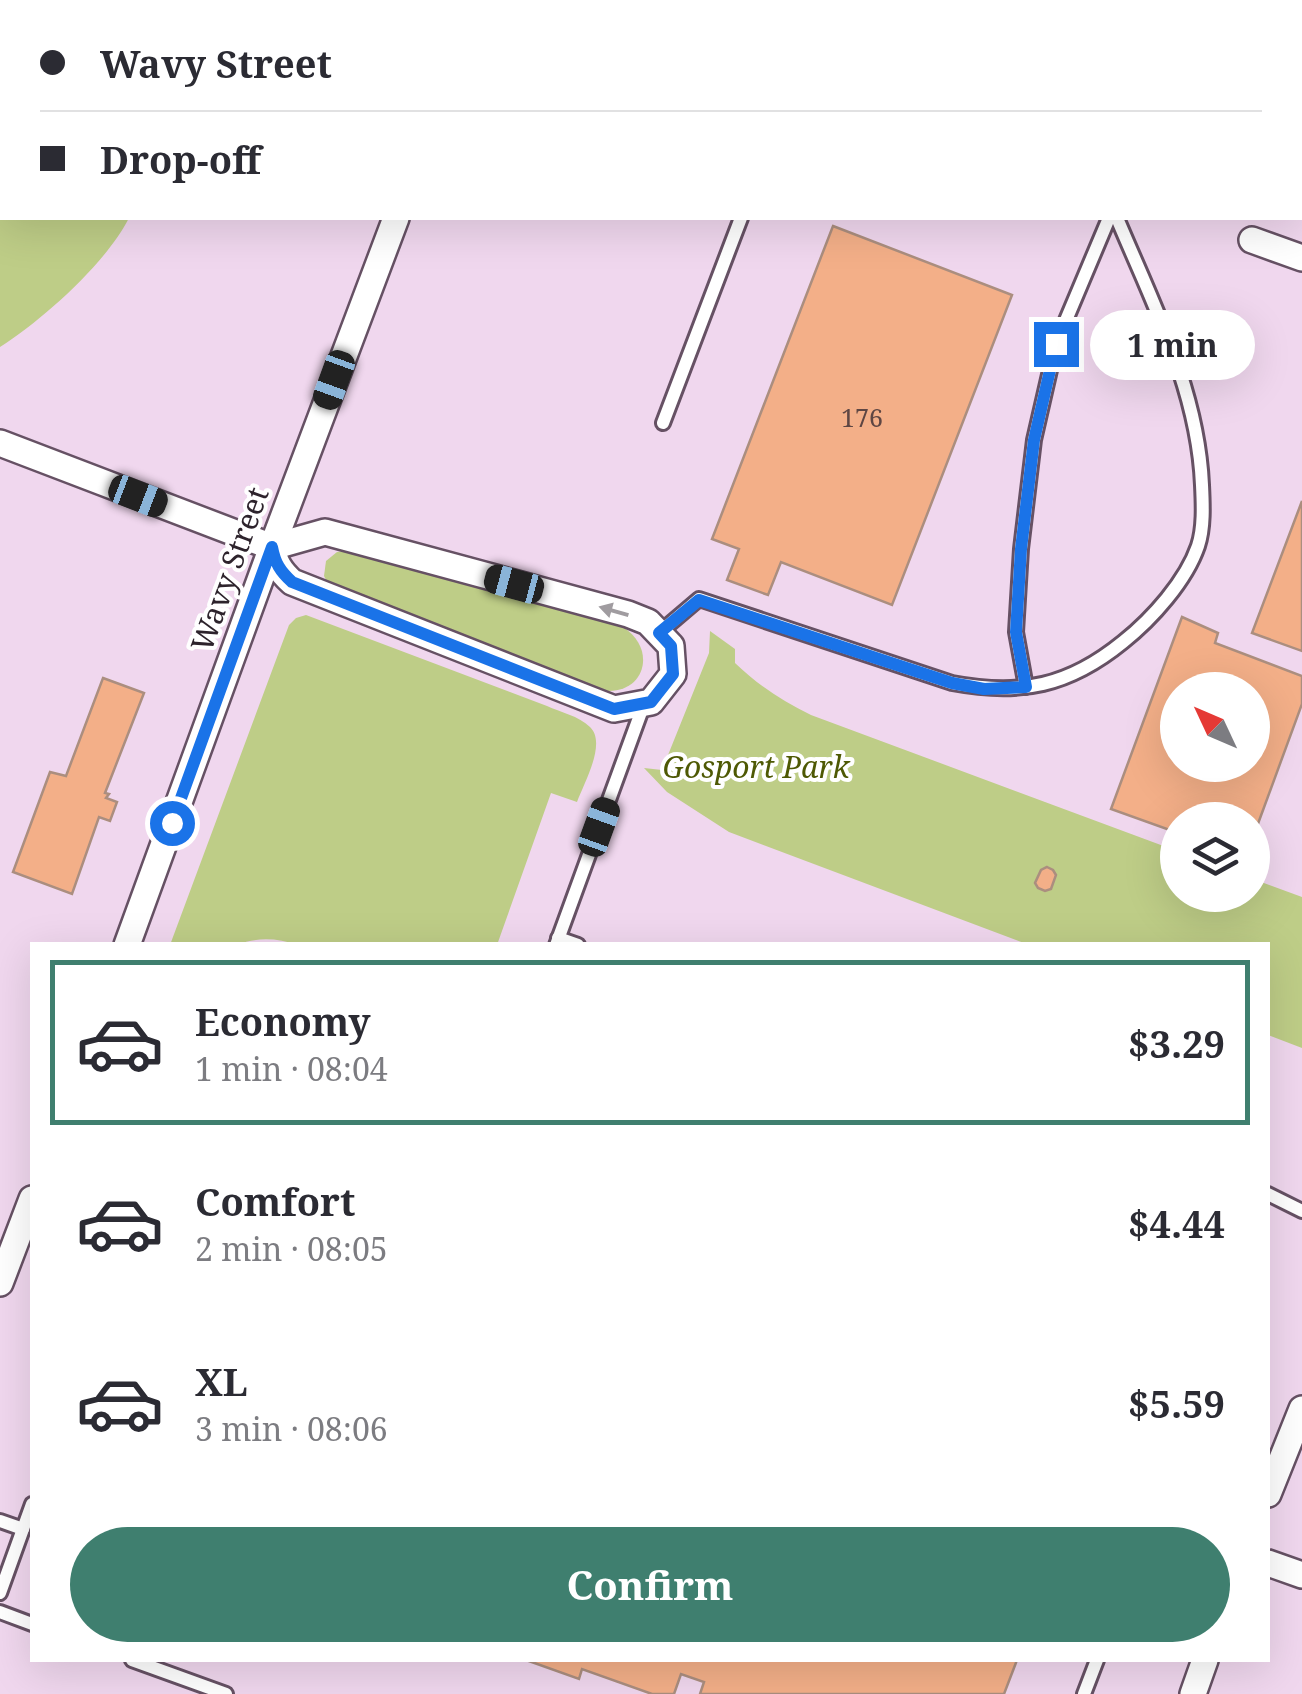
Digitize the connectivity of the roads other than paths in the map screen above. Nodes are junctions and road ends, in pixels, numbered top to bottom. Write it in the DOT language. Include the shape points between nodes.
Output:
graph roads {
  1 [pos="395,220"];
  2 [pos="739,220"];
  3 [pos="1112,220"];
  4 [pos="1114,220"];
  5 [pos="1252,240"];
  6 [pos="1302,258"];
  7 [pos="663,424"];
  8 [pos="0,443"];
  9 [pos="272,547"];
  10 [pos="659,633"];
  11 [pos="1026,687"];
  12 [pos="644,704"];
  13 [pos="128,942"];
  14 [pos="557,942"];
  15 [pos="1270,1195"];
  16 [pos="30,1204"];
  17 [pos="1302,1211"];
  18 [pos="0,1283"];
  19 [pos="1302,1409"];
  20 [pos="1270,1489"];
  21 [pos="30,1510"];
  22 [pos="0,1521"];
  23 [pos="23,1530"];
  24 [pos="1270,1564"];
  25 [pos="1302,1575"];
  26 [pos="0,1593"];
  27 [pos="0,1612"];
  28 [pos="30,1623"];
  29 [pos="138,1662"];
  30 [pos="1096,1662"];
  31 [pos="1204,1662"];
  32 [pos="226,1694"];
  33 [pos="1084,1694"];
  34 [pos="1193,1694"];
  1 -- 9 [label="street, Wavy Street"];
  2 -- 7 [label="lane"];
  3 -- 11 [label="lane" via="1056,344 1034,440 1016,632"];
  4 -- 11 [label="lane" via="1181,368 1201,458 1198,546 1173,592 1136,632 1058,682"];
  5 -- 6 [label="street"];
  8 -- 9 [label="street"];
  10 -- 9 [label="street, one-way" via="628,614 325,532"];
  9 -- 12 [label="street" via="292,582 614,709"];
  9 -- 13 [label="street, Wavy Street"];
  10 -- 11 [label="lane" via="699,600 952,683"];
  10 -- 12 [label="street" via="671,646 673,674"];
  12 -- 14 [label="lane"];
  15 -- 17 [label="lane"];
  16 -- 18 [label="street"];
  19 -- 20 [label="street"];
  21 -- 23 [label="lane"];
  22 -- 23 [label="lane"];
  23 -- 26 [label="lane"];
  24 -- 25 [label="street"];
  27 -- 28 [label="lane"];
  29 -- 32 [label="lane"];
  30 -- 33 [label="lane"];
  31 -- 34 [label="street"];
}
